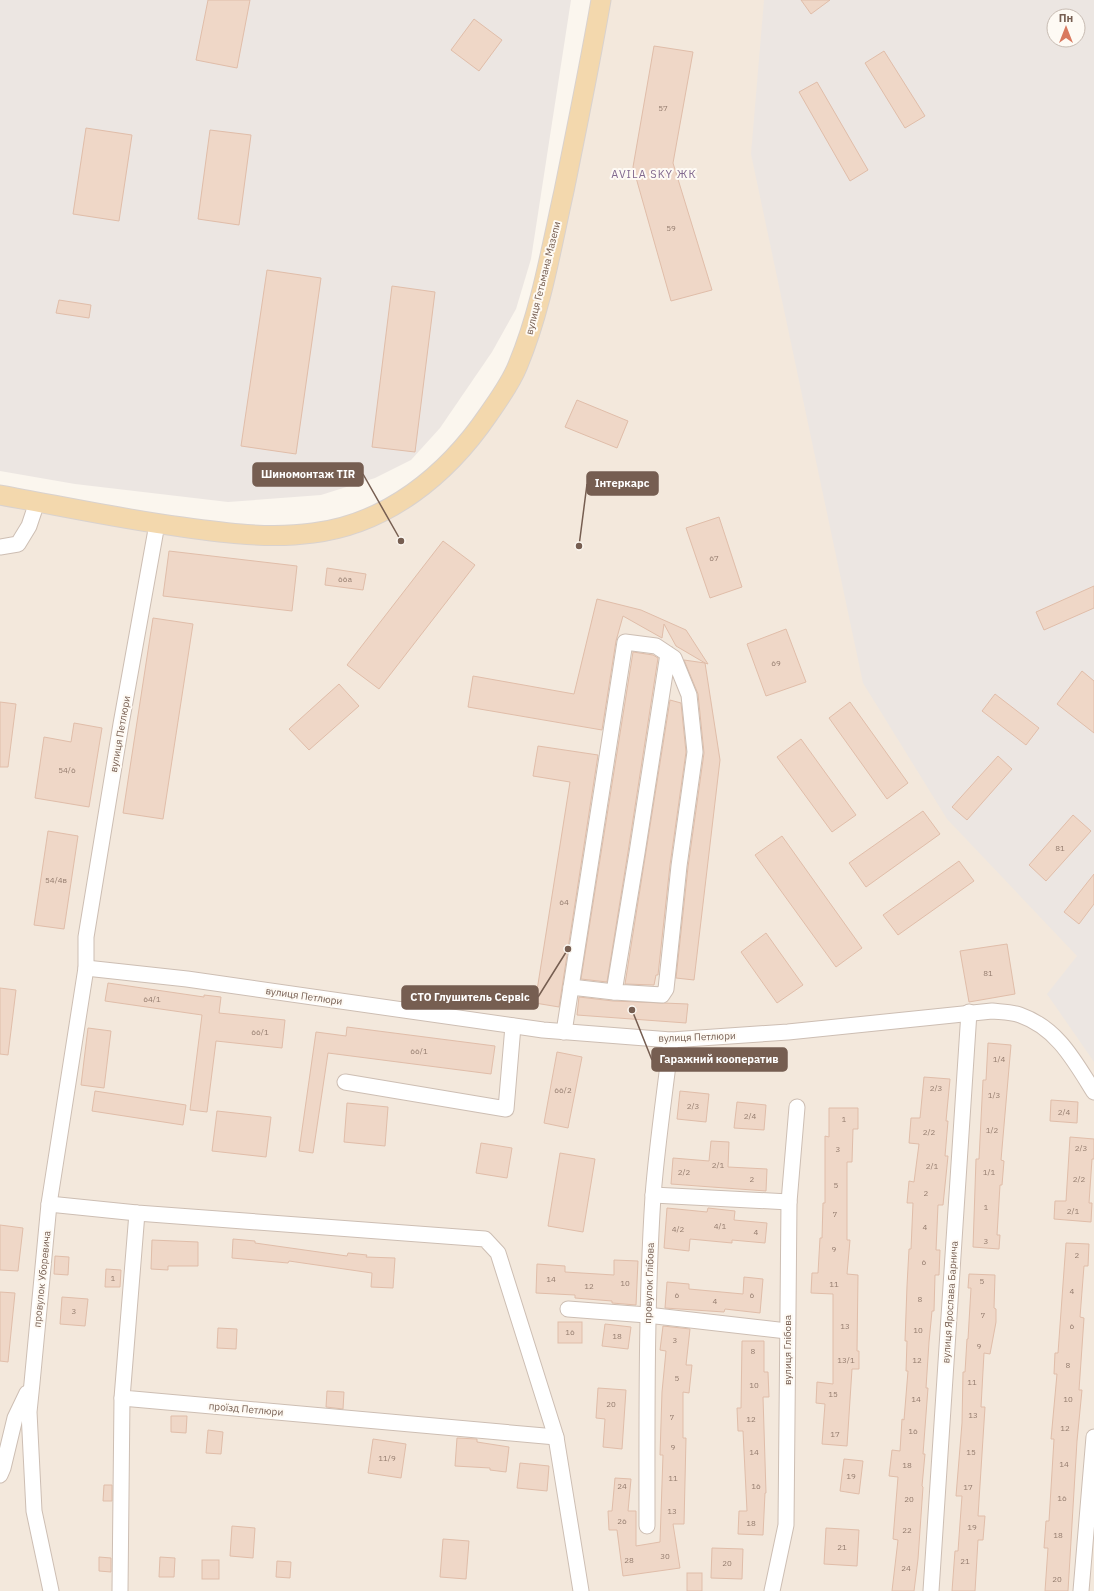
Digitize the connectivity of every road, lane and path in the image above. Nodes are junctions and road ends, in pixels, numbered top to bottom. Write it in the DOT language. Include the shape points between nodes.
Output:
graph roads {
  1 [pos="601,0"];
  2 [pos="0,495"];
  3 [pos="36,502"];
  4 [pos="157,524"];
  5 [pos="0,547"];
  6 [pos="668,654"];
  7 [pos="86,968"];
  8 [pos="571,987"];
  9 [pos="614,992"];
  10 [pos="969,1012"];
  11 [pos="513,1026"];
  12 [pos="564,1032"];
  13 [pos="671,1040"];
  14 [pos="345,1082"];
  15 [pos="1094,1092"];
  16 [pos="797,1107"];
  17 [pos="653,1195"];
  18 [pos="789,1202"];
  19 [pos="49,1204"];
  20 [pos="137,1213"];
  21 [pos="568,1309"];
  22 [pos="647,1315"];
  23 [pos="787,1331"];
  24 [pos="32,1383"];
  25 [pos="122,1398"];
  26 [pos="556,1437"];
  27 [pos="1094,1437"];
  28 [pos="0,1475"];
  29 [pos="647,1526"];
  30 [pos="51,1591"];
  31 [pos="120,1591"];
  32 [pos="581,1591"];
  33 [pos="772,1591"];
  34 [pos="931,1591"];
  35 [pos="1081,1591"];
  1 -- 4 [label="main road, вулиця Гетьмана Мазепи" via="587,82 532,329 517,367 500,398 457,456 428,483 397,505 353,526 281,536 232,534"];
  2 -- 3 [label="main road"];
  3 -- 4 [label="main road"];
  3 -- 5 [label="street" via="29,526 18,544"];
  4 -- 7 [label="street, вулиця Петлюри" via="86,937"];
  6 -- 8 [label="street" via="656,646 625,642"];
  6 -- 9 [label="street"];
  6 -- 9 [label="street" via="674,658 689,695 695,752 679,866 666,989 662,995"];
  7 -- 11 [label="street, вулиця Петлюри" via="187,979"];
  7 -- 19 [label="street, провулок Уборевича"];
  8 -- 9 [label="street"];
  8 -- 12 [label="street"];
  10 -- 13 [label="street, вулиця Петлюри" via="788,1032"];
  10 -- 15 [label="street, вулиця Петлюри" via="1019,1014 1043,1026 1070,1054"];
  10 -- 34 [label="street, вулиця Ярослава Барнича"];
  11 -- 12 [label="street, вулиця Петлюри"];
  11 -- 14 [label="street" via="506,1109"];
  12 -- 13 [label="street, вулиця Петлюри"];
  13 -- 17 [label="street, провулок Глібова"];
  16 -- 18 [label="street, вулиця Глібова"];
  17 -- 18 [label="street"];
  17 -- 22 [label="street, провулок Глібова"];
  18 -- 23 [label="street, вулиця Глібова"];
  19 -- 20 [label="street"];
  19 -- 24 [label="street, провулок Уборевича"];
  20 -- 25 [label="street"];
  20 -- 26 [label="street" via="486,1240 498,1253"];
  21 -- 22 [label="street"];
  22 -- 23 [label="street"];
  22 -- 29 [label="street, провулок Глібова"];
  23 -- 33 [label="street, вулиця Глібова" via="786,1526"];
  24 -- 28 [label="street" via="15,1418"];
  24 -- 30 [label="street, провулок Уборевича" via="29,1412 34,1511"];
  25 -- 26 [label="street, проїзд Петлюри"];
  25 -- 31 [label="street"];
  26 -- 32 [label="street"];
  27 -- 35 [label="street"];
}
